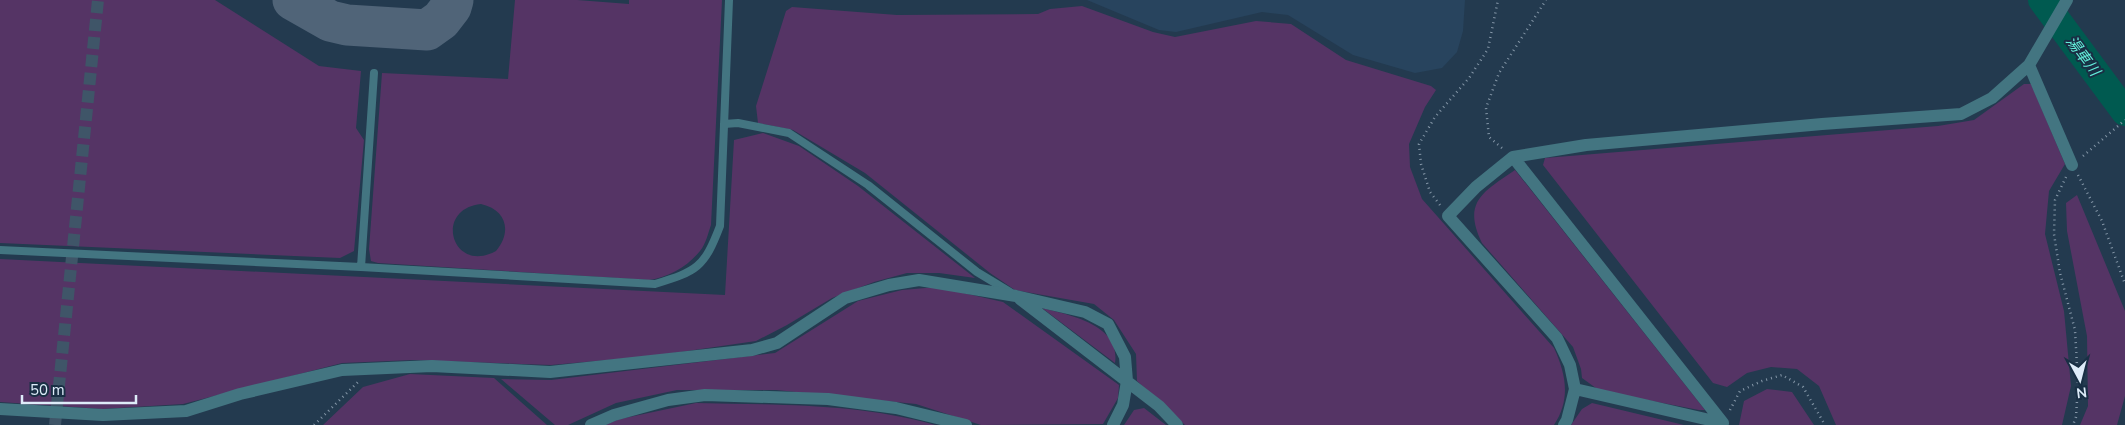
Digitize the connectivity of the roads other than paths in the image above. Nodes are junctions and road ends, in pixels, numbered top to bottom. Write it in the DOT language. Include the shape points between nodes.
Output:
graph roads {
  1 [pos="729,0"];
  2 [pos="2066,2"];
  3 [pos="2029,65"];
  4 [pos="374,73"];
  5 [pos="724,124"];
  6 [pos="1513,157"];
  7 [pos="2072,165"];
  8 [pos="0,250"];
  9 [pos="361,267"];
  10 [pos="1016,296"];
  11 [pos="1128,382"];
  12 [pos="1575,389"];
  13 [pos="0,409"];
  14 [pos="1723,424"];
  15 [pos="592,425"];
  16 [pos="966,425"];
  17 [pos="1113,425"];
  18 [pos="1178,425"];
  19 [pos="1564,425"];
  1 -- 5 [label="lane"];
  2 -- 3 [label="street"];
  3 -- 6 [label="street" via="1992,98 1961,114 1606,144"];
  3 -- 7 [label="street"];
  4 -- 9 [label="lane"];
  5 -- 9 [label="lane" via="720,226 711,249 700,264 686,274 655,284"];
  5 -- 10 [label="lane" via="738,123 789,133 868,185 977,272"];
  6 -- 12 [label="street" via="1476,187 1448,216 1557,338 1570,365"];
  6 -- 14 [label="street"];
  8 -- 9 [label="lane"];
  10 -- 11 [label="street"];
  10 -- 11 [label="street" via="1085,312 1108,324 1125,357"];
  10 -- 13 [label="street" via="919,280 846,298 777,342 752,350 550,372 432,366 342,370 240,394 186,411 103,415"];
  11 -- 17 [label="street" via="1123,405"];
  11 -- 18 [label="street"];
  12 -- 14 [label="street"];
  12 -- 19 [label="street"];
  15 -- 16 [label="street" via="614,415 668,400 705,395 828,399 896,408"];
}
